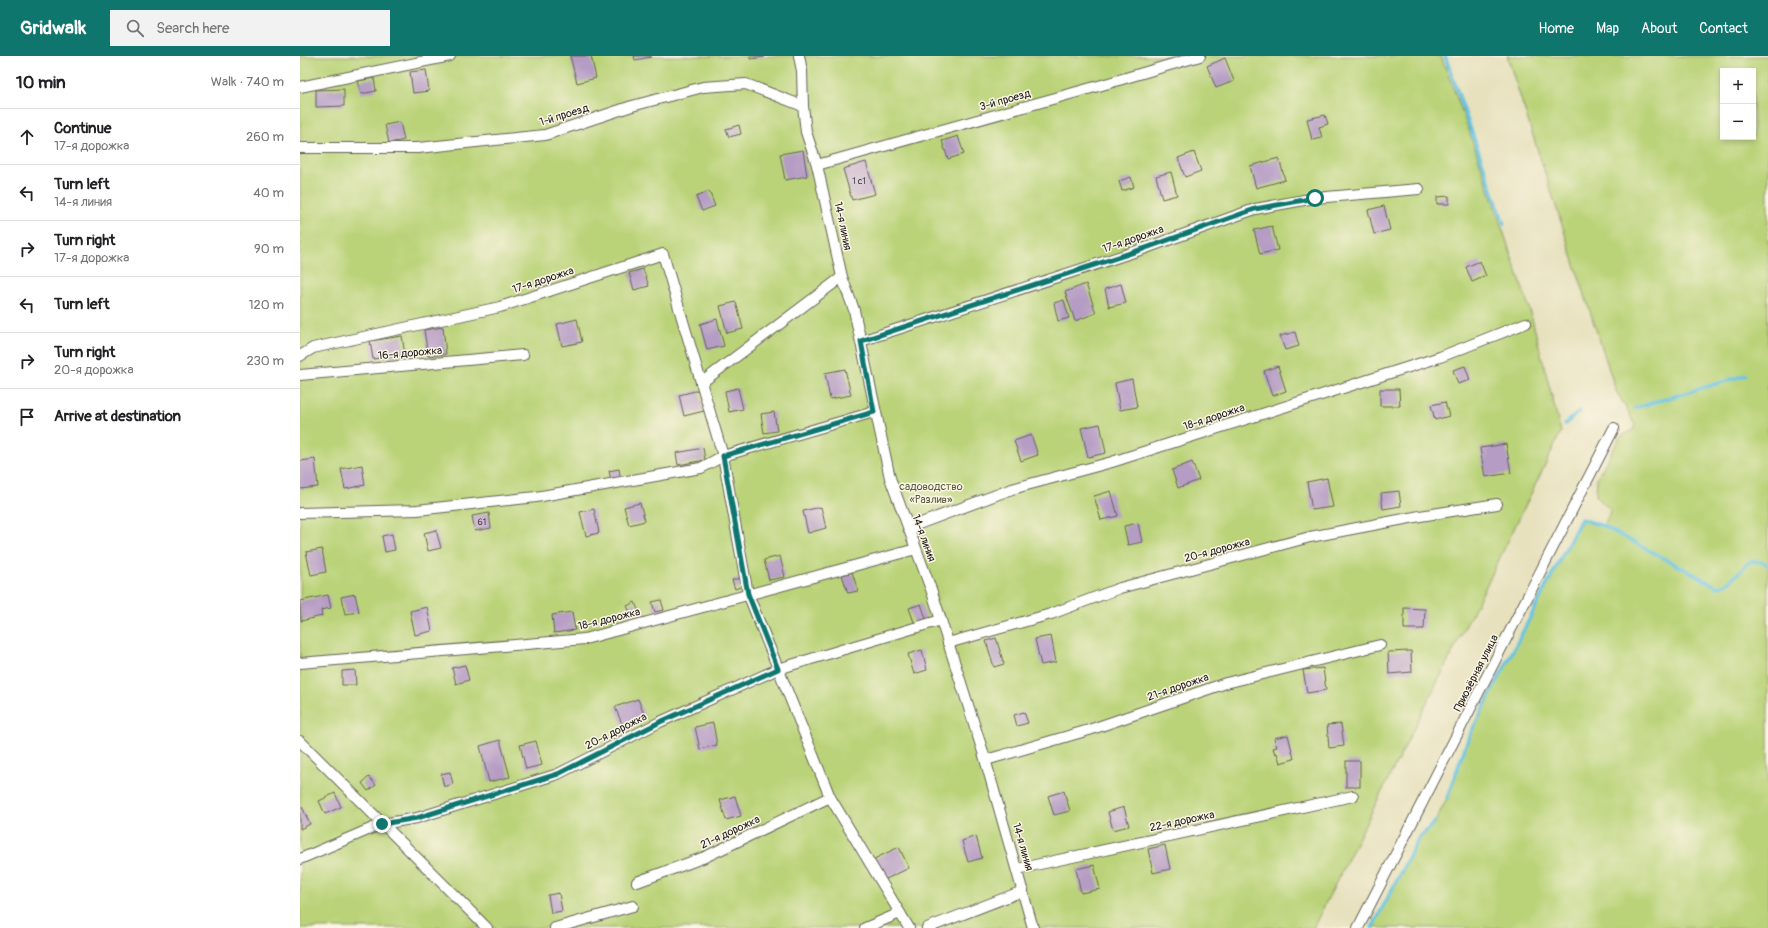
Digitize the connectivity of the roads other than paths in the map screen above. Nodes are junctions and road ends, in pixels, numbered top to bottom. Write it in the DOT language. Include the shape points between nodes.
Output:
graph roads {
  1 [pos="450,56"];
  2 [pos="799,56"];
  3 [pos="1200,56"];
  4 [pos="407,61"];
  5 [pos="300,87"];
  6 [pos="803,106"];
  7 [pos="300,148"];
  8 [pos="816,165"];
  9 [pos="1419,189"];
  10 [pos="842,277"];
  11 [pos="1526,323"];
  12 [pos="861,341"];
  13 [pos="523,354"];
  14 [pos="300,356"];
  15 [pos="300,376"];
  16 [pos="701,383"];
  17 [pos="874,412"];
  18 [pos="1614,428"];
  19 [pos="723,456"];
  20 [pos="1497,504"];
  21 [pos="300,513"];
  22 [pos="908,528"];
  23 [pos="916,549"];
  24 [pos="748,594"];
  25 [pos="941,620"];
  26 [pos="948,643"];
  27 [pos="1380,645"];
  28 [pos="300,663"];
  29 [pos="778,669"];
  30 [pos="300,741"];
  31 [pos="986,760"];
  32 [pos="1353,796"];
  33 [pos="830,797"];
  34 [pos="382,824"];
  35 [pos="300,859"];
  36 [pos="1017,869"];
  37 [pos="637,882"];
  38 [pos="1023,891"];
  39 [pos="633,906"];
  40 [pos="900,913"];
  41 [pos="487,928"];
  42 [pos="555,928"];
  43 [pos="865,928"];
  44 [pos="909,928"];
  45 [pos="927,928"];
  46 [pos="1034,928"];
  47 [pos="1358,928"];
  1 -- 4 [label="street"];
  2 -- 6 [label="street, 14-я линия"];
  3 -- 8 [label="street, 3-й проезд"];
  4 -- 5 [label="street"];
  6 -- 7 [label="street, 1-й проезд" via="746,84 711,86 632,106 545,134 418,148"];
  6 -- 8 [label="street, 14-я линия" via="806,132"];
  8 -- 10 [label="street, 14-я линия"];
  9 -- 12 [label="street, 17-я дорожка" via="1315,198 1255,209 1136,252"];
  10 -- 12 [label="street, 14-я линия" via="854,310"];
  10 -- 16 [label="street"];
  11 -- 22 [label="street, 18-я дорожка" via="1440,357 1112,462 1012,490"];
  12 -- 17 [label="street, 14-я линия"];
  13 -- 15 [label="street, 16-я дорожка"];
  14 -- 16 [label="street, 17-я дорожка" via="313,348 500,307 663,254"];
  16 -- 19 [label="street, 17-я дорожка"];
  17 -- 19 [label="street"];
  17 -- 22 [label="street, 14-я линия" via="890,478"];
  18 -- 47 [label="street, Приозёрная улица"];
  19 -- 21 [label="street" via="701,468 536,498 417,510"];
  19 -- 24 [label="street, 17-я дорожка"];
  20 -- 26 [label="street, 20-я дорожка" via="1310,537 1120,588 1052,614"];
  22 -- 23 [label="street, 14-я линия"];
  23 -- 24 [label="street, 18-я дорожка"];
  23 -- 25 [label="street, 14-я линия"];
  24 -- 28 [label="street, 18-я дорожка" via="585,639"];
  24 -- 29 [label="street, 17-я дорожка"];
  25 -- 26 [label="street, 14-я линия"];
  25 -- 29 [label="street, 20-я дорожка"];
  26 -- 31 [label="street, 14-я линия"];
  27 -- 31 [label="street, 21-я дорожка" via="1226,683 1089,730"];
  29 -- 33 [label="street, 17-я дорожка"];
  29 -- 34 [label="street, 20-я дорожка" via="660,722 558,774 417,818"];
  30 -- 34 [label="street"];
  31 -- 36 [label="street, 14-я линия"];
  32 -- 36 [label="street, 22-я дорожка"];
  33 -- 37 [label="street, 21-я дорожка" via="706,857"];
  33 -- 40 [label="street, 17-я дорожка"];
  34 -- 35 [label="street, 20-я дорожка"];
  34 -- 41 [label="street"];
  36 -- 38 [label="street, 14-я линия"];
  38 -- 45 [label="street"];
  38 -- 46 [label="street, 14-я линия"];
  39 -- 42 [label="street"];
  40 -- 43 [label="street"];
  40 -- 44 [label="street, 17-я дорожка"];
}
